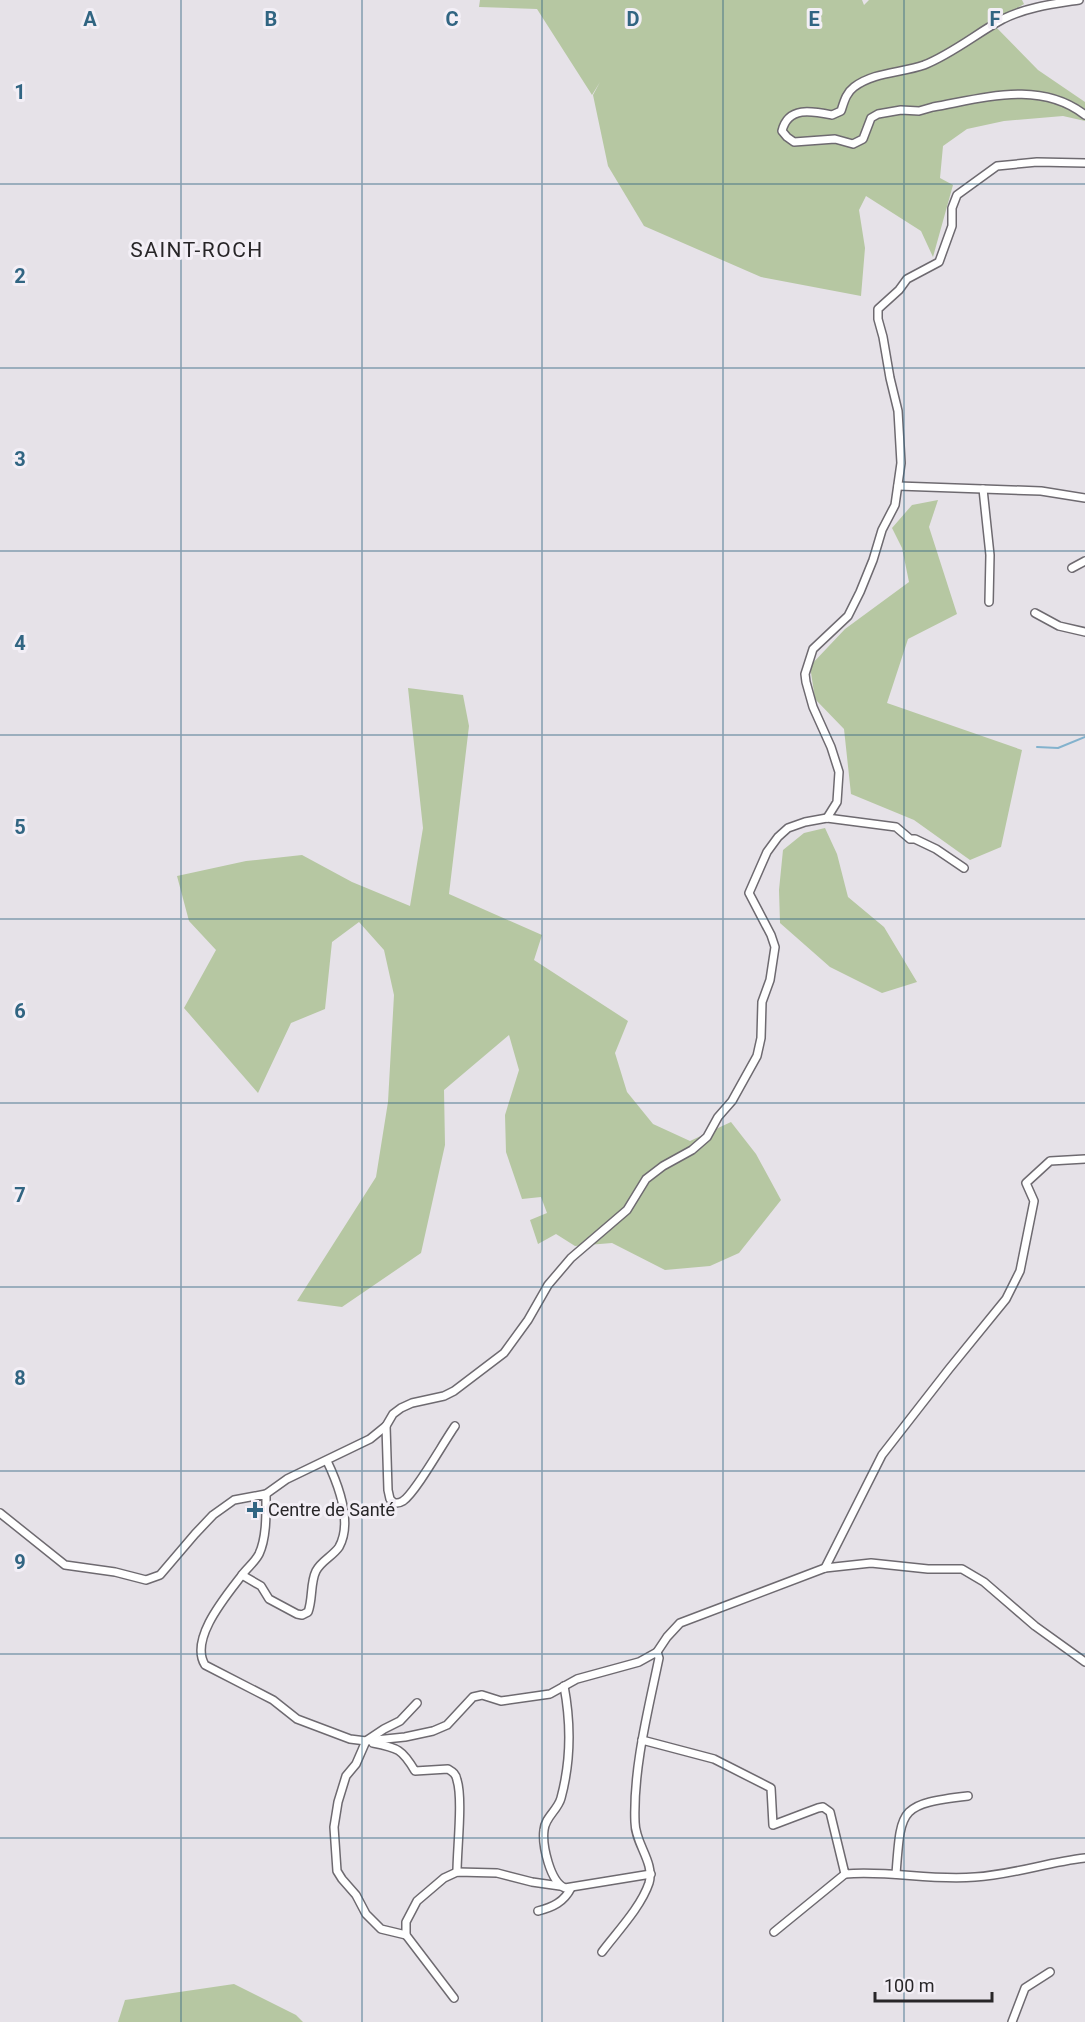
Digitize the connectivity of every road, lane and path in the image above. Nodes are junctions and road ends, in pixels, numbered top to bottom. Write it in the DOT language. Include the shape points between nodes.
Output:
graph roads {
  1 [pos="1079,0"];
  2 [pos="1085,115"];
  3 [pos="1085,163"];
  4 [pos="898,486"];
  5 [pos="983,489"];
  6 [pos="1085,498"];
  7 [pos="1085,561"];
  8 [pos="1072,568"];
  9 [pos="989,602"];
  10 [pos="1035,613"];
  11 [pos="1085,632"];
  12 [pos="827,818"];
  13 [pos="964,868"];
  14 [pos="1085,1160"];
  15 [pos="386,1426"];
  16 [pos="455,1426"];
  17 [pos="327,1461"];
  18 [pos="266,1494"];
  19 [pos="0,1513"];
  20 [pos="825,1568"];
  21 [pos="242,1575"];
  22 [pos="657,1652"];
  23 [pos="1085,1662"];
  24 [pos="564,1686"];
  25 [pos="417,1703"];
  26 [pos="642,1740"];
  27 [pos="366,1742"];
  28 [pos="968,1796"];
  29 [pos="1085,1858"];
  30 [pos="457,1872"];
  31 [pos="651,1874"];
  32 [pos="845,1874"];
  33 [pos="896,1874"];
  34 [pos="560,1886"];
  35 [pos="572,1888"];
  36 [pos="538,1911"];
  37 [pos="774,1932"];
  38 [pos="406,1935"];
  39 [pos="602,1952"];
  40 [pos="1050,1972"];
  41 [pos="454,1998"];
  42 [pos="1012,2022"];
  1 -- 2 [label="street" via="1031,8 1005,18 940,57 882,74 854,87 841,111 832,115 797,113 784,122 782,131 794,142 835,140 853,144 863,139 871,118 890,111 919,111 1021,93 1056,99"];
  3 -- 4 [label="street" via="997,166 982,176 957,195 952,226 939,262 907,279 878,309 898,411"];
  4 -- 5 [label="street"];
  4 -- 12 [label="street" via="895,505 860,592 848,616 813,649 805,674 813,707 839,772 837,802"];
  5 -- 6 [label="street" via="1041,491"];
  5 -- 9 [label="street" via="990,555"];
  7 -- 8 [label="street"];
  10 -- 11 [label="street" via="1059,626"];
  12 -- 13 [label="street" via="896,827"];
  12 -- 15 [label="street" via="788,828 778,837 749,893 775,947 762,1002 761,1038 757,1056 707,1137 646,1179 627,1209 571,1258 504,1353 444,1396 401,1408"];
  14 -- 20 [label="street" via="1050,1161 1026,1183 1034,1201 1020,1271 1006,1299 882,1455"];
  15 -- 16 [label="street" via="388,1490 394,1503 405,1500"];
  15 -- 17 [label="street" via="370,1439"];
  17 -- 18 [label="street" via="287,1479"];
  17 -- 21 [label="street" via="342,1502 342,1538 318,1567 308,1612 297,1614 269,1599 261,1586"];
  18 -- 19 [label="street" via="234,1500 213,1515 160,1575 146,1580 64,1565"];
  18 -- 21 [label="street" via="259,1555"];
  20 -- 22 [label="street" via="680,1623"];
  20 -- 23 [label="street" via="871,1563 962,1569"];
  21 -- 27 [label="street" via="204,1631 200,1658 205,1665 273,1700 297,1719"];
  22 -- 24 [label="street" via="639,1662"];
  22 -- 26 [label="street"];
  24 -- 27 [label="street" via="550,1694 524,1699 473,1697 447,1725 434,1731"];
  24 -- 34 [label="street" via="569,1730 566,1775 561,1800 543,1832 550,1868"];
  25 -- 27 [label="street" via="400,1721"];
  26 -- 31 [label="street" via="634,1822"];
  26 -- 32 [label="street" via="714,1759 771,1788 773,1825 818,1808 827,1809 831,1812"];
  27 -- 30 [label="street" via="401,1752 415,1772 448,1769 454,1773 459,1795"];
  27 -- 38 [label="street" via="346,1776 338,1802 334,1827 337,1871 381,1929"];
  28 -- 33 [label="street" via="930,1800 908,1811 899,1833"];
  29 -- 33 [label="street" via="975,1877"];
  30 -- 34 [label="street" via="496,1873"];
  30 -- 38 [label="street" via="417,1901 406,1922"];
  31 -- 35 [label="street"];
  31 -- 39 [label="street" via="630,1916"];
  32 -- 33 [label="street"];
  32 -- 37 [label="street"];
  34 -- 35 [label="street"];
  35 -- 36 [label="street" via="557,1904"];
  38 -- 41 [label="street"];
  40 -- 42 [label="street" via="1025,1988"];
}
